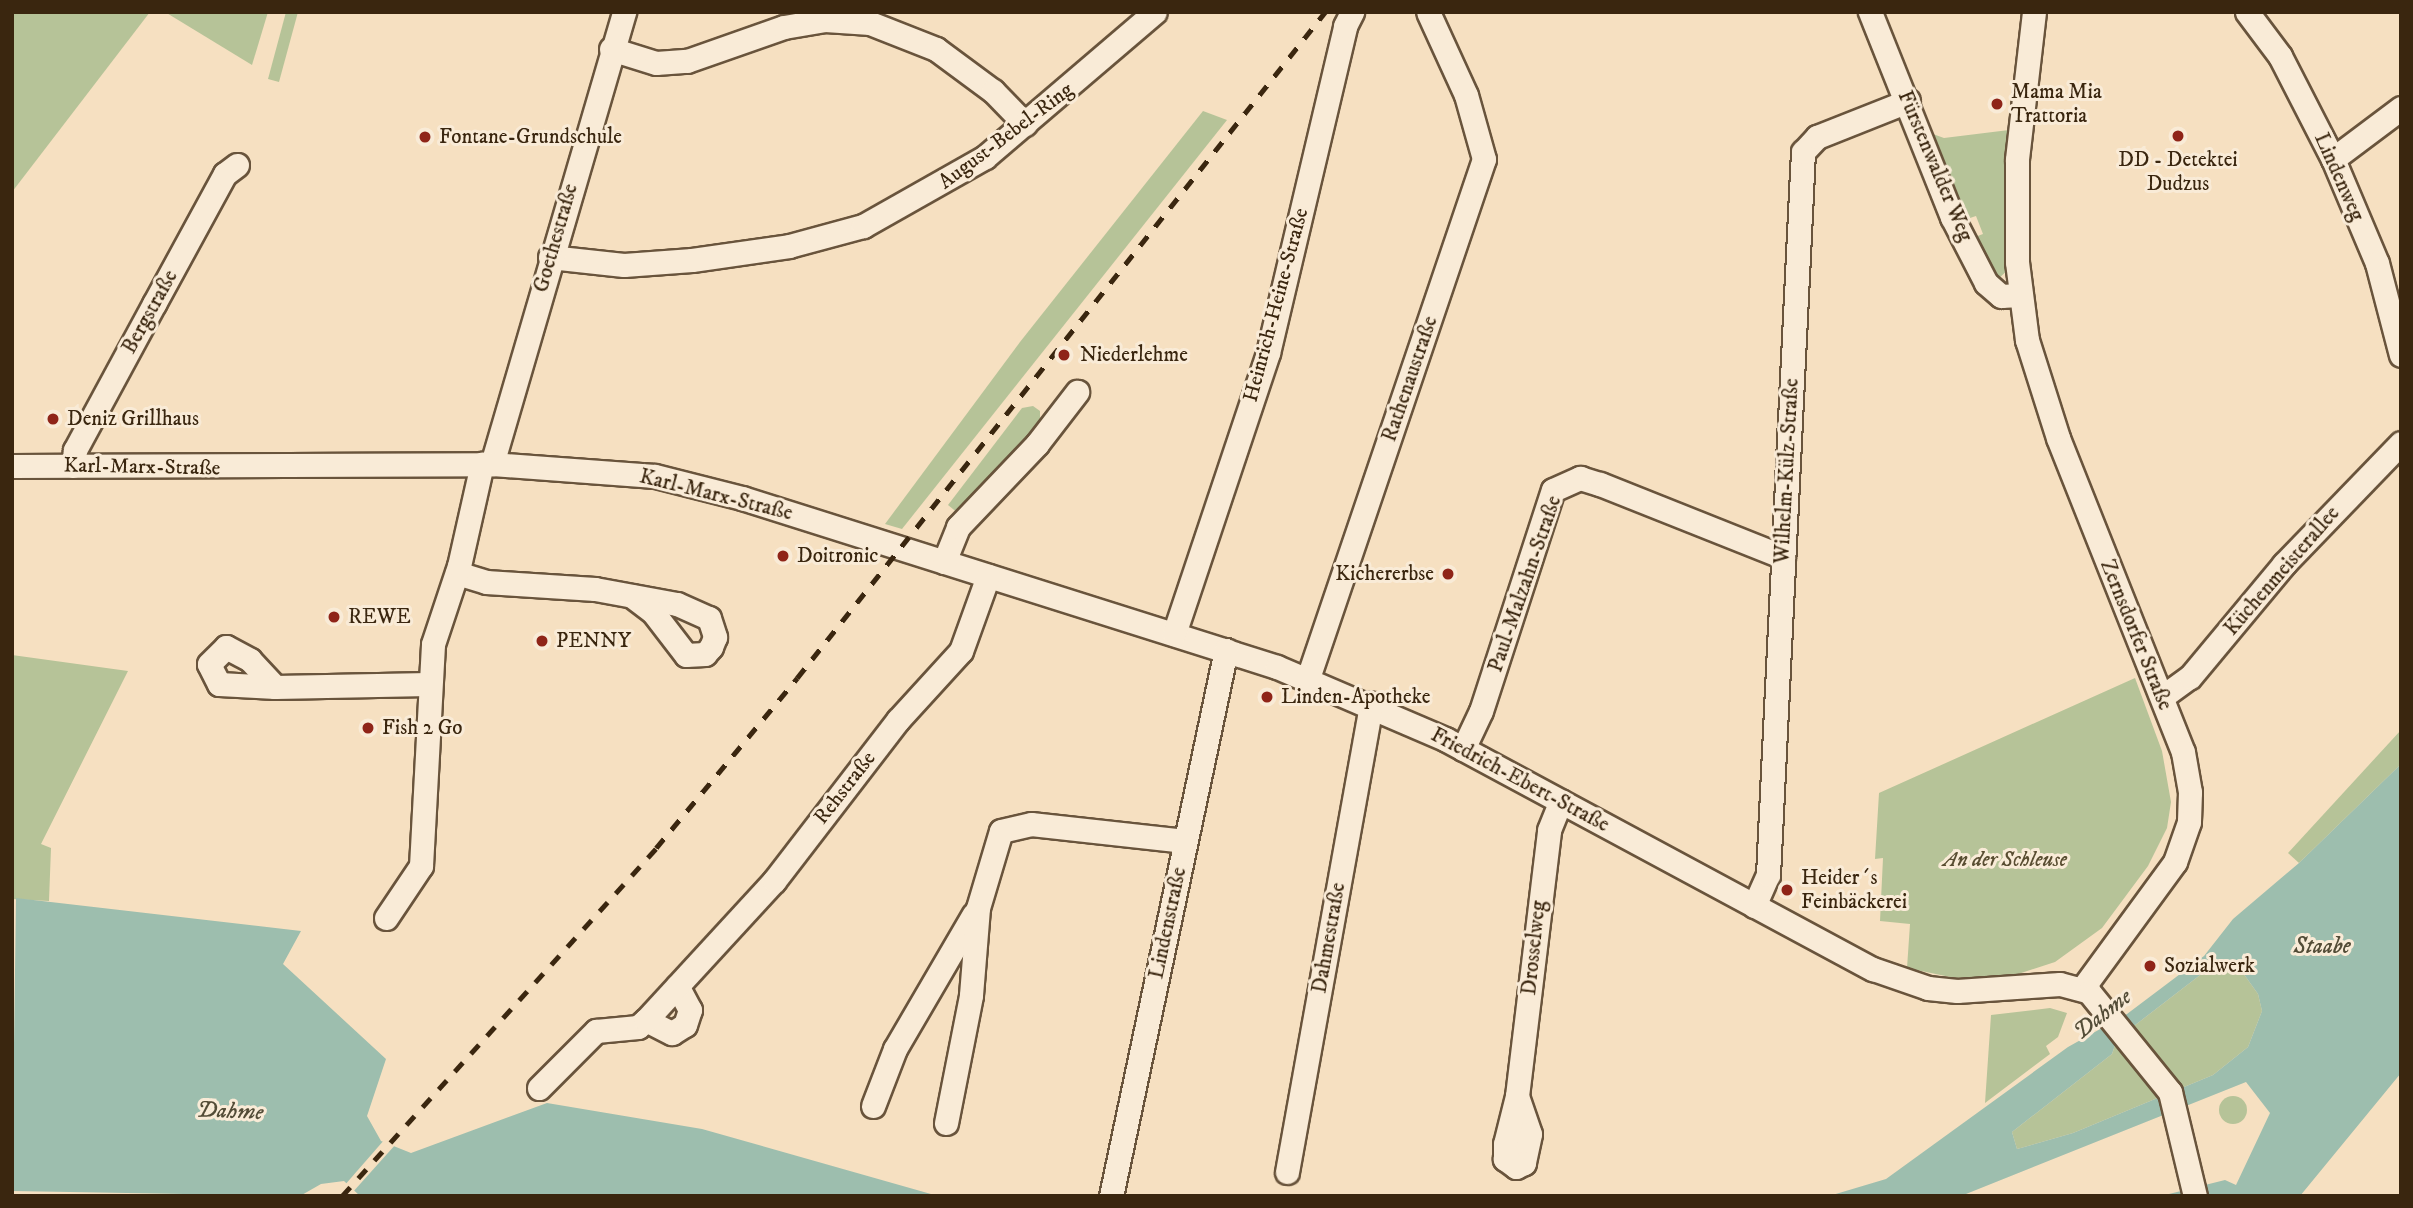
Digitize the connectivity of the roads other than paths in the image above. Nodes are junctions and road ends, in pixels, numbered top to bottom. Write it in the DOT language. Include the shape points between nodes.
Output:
graph roads {
  1 [pos="624,12"];
  2 [pos="1155,12"];
  3 [pos="1352,12"];
  4 [pos="1429,12"];
  5 [pos="1870,12"];
  6 [pos="2034,12"];
  7 [pos="2247,12"];
  8 [pos="871,18"];
  9 [pos="611,50"];
  10 [pos="1908,101"];
  11 [pos="2401,108"];
  12 [pos="1025,124"];
  13 [pos="2333,159"];
  14 [pos="237,164"];
  15 [pos="550,257"];
  16 [pos="2020,295"];
  17 [pos="2401,355"];
  18 [pos="1077,392"];
  19 [pos="2401,443"];
  20 [pos="487,464"];
  21 [pos="73,466"];
  22 [pos="12,467"];
  23 [pos="1783,557"];
  24 [pos="943,562"];
  25 [pos="457,573"];
  26 [pos="988,576"];
  27 [pos="632,596"];
  28 [pos="1174,634"];
  29 [pos="1226,650"];
  30 [pos="1308,678"];
  31 [pos="429,684"];
  32 [pos="275,687"];
  33 [pos="2162,697"];
  34 [pos="1371,703"];
  35 [pos="1463,749"];
  36 [pos="1561,801"];
  37 [pos="1185,841"];
  38 [pos="1754,906"];
  39 [pos="978,908"];
  40 [pos="386,918"];
  41 [pos="677,986"];
  42 [pos="2082,989"];
  43 [pos="646,1020"];
  44 [pos="539,1088"];
  45 [pos="1517,1096"];
  46 [pos="873,1106"];
  47 [pos="946,1124"];
  48 [pos="1287,1172"];
  49 [pos="2194,1192"];
  50 [pos="1111,1196"];
  1 -- 9 [label="street, Goethestraße"];
  2 -- 12 [label="street, August-Bebel-Ring"];
  3 -- 28 [label="street, Heinrich-Heine-Straße" via="1268,353"];
  4 -- 30 [label="street, Rathenaustraße" via="1460,81 1484,144 1485,159"];
  5 -- 10 [label="street, Fürstenwalder Weg"];
  6 -- 16 [label="street, Zernsdorfer Straße" via="2017,159"];
  7 -- 13 [label="street, Lindenweg" via="2280,56"];
  8 -- 9 [label="street" via="784,27 687,61 656,63"];
  8 -- 12 [label="street" via="936,49 993,90"];
  9 -- 15 [label="street, Goethestraße"];
  10 -- 16 [label="street, Fürstenwalder Weg" via="1952,217 1986,283 2001,296"];
  10 -- 23 [label="street, Wilhelm-Külz-Straße" via="1817,137 1803,152"];
  11 -- 13 [label="street"];
  12 -- 15 [label="street, August-Bebel-Ring" via="985,157 900,209 824,237 692,260 624,265"];
  13 -- 17 [label="street, Lindenweg" via="2377,263"];
  14 -- 21 [label="street, Bergstraße" via="225,174 153,304 75,450"];
  15 -- 20 [label="street, Goethestraße"];
  16 -- 33 [label="street, Zernsdorfer Straße" via="2045,402"];
  18 -- 24 [label="street" via="1037,444 958,527"];
  19 -- 33 [label="street, Küchenmeisterallee" via="2284,564 2190,677"];
  20 -- 21 [label="street, Karl-Marx-Straße"];
  20 -- 24 [label="street, Karl-Marx-Straße" via="679,481"];
  20 -- 25 [label="street"];
  21 -- 22 [label="street, Karl-Marx-Straße"];
  23 -- 35 [label="street, Paul-Malzahn-Straße" via="1580,478 1553,490 1481,711"];
  23 -- 38 [label="street, Wilhelm-Külz-Straße" via="1768,875"];
  24 -- 26 [label="street, Friedrich-Ebert-Straße"];
  25 -- 27 [label="street" via="486,582"];
  25 -- 31 [label="street" via="433,644"];
  26 -- 28 [label="street, Friedrich-Ebert-Straße"];
  26 -- 41 [label="street, Rehstraße" via="961,652 912,703 774,881"];
  28 -- 29 [label="street, Friedrich-Ebert-Straße"];
  29 -- 30 [label="street, Friedrich-Ebert-Straße"];
  29 -- 37 [label="street, Lindenstraße"];
  30 -- 34 [label="street, Friedrich-Ebert-Straße"];
  31 -- 32 [label="street"];
  31 -- 40 [label="street" via="421,866"];
  33 -- 42 [label="street, Zernsdorfer Straße" via="2185,762 2189,822 2160,884"];
  34 -- 35 [label="street, Friedrich-Ebert-Straße"];
  34 -- 48 [label="street, Dahmestraße"];
  35 -- 36 [label="street, Friedrich-Ebert-Straße"];
  36 -- 38 [label="street, Friedrich-Ebert-Straße"];
  36 -- 45 [label="street, Drosselweg" via="1549,830"];
  37 -- 39 [label="street" via="1015,825 1001,831 994,845"];
  37 -- 50 [label="street, Lindenstraße"];
  38 -- 42 [label="street, Friedrich-Ebert-Straße" via="1843,954 1928,988 1992,992 2060,984"];
  39 -- 46 [label="street" via="895,1049"];
  39 -- 47 [label="street" via="971,995"];
  41 -- 43 [label="street, Rehstraße"];
  41 -- 43 [label="street" via="690,1010 685,1025 672,1033"];
  42 -- 49 [label="street" via="2097,998 2173,1099"];
  43 -- 44 [label="street" via="638,1027 596,1031"];
}
